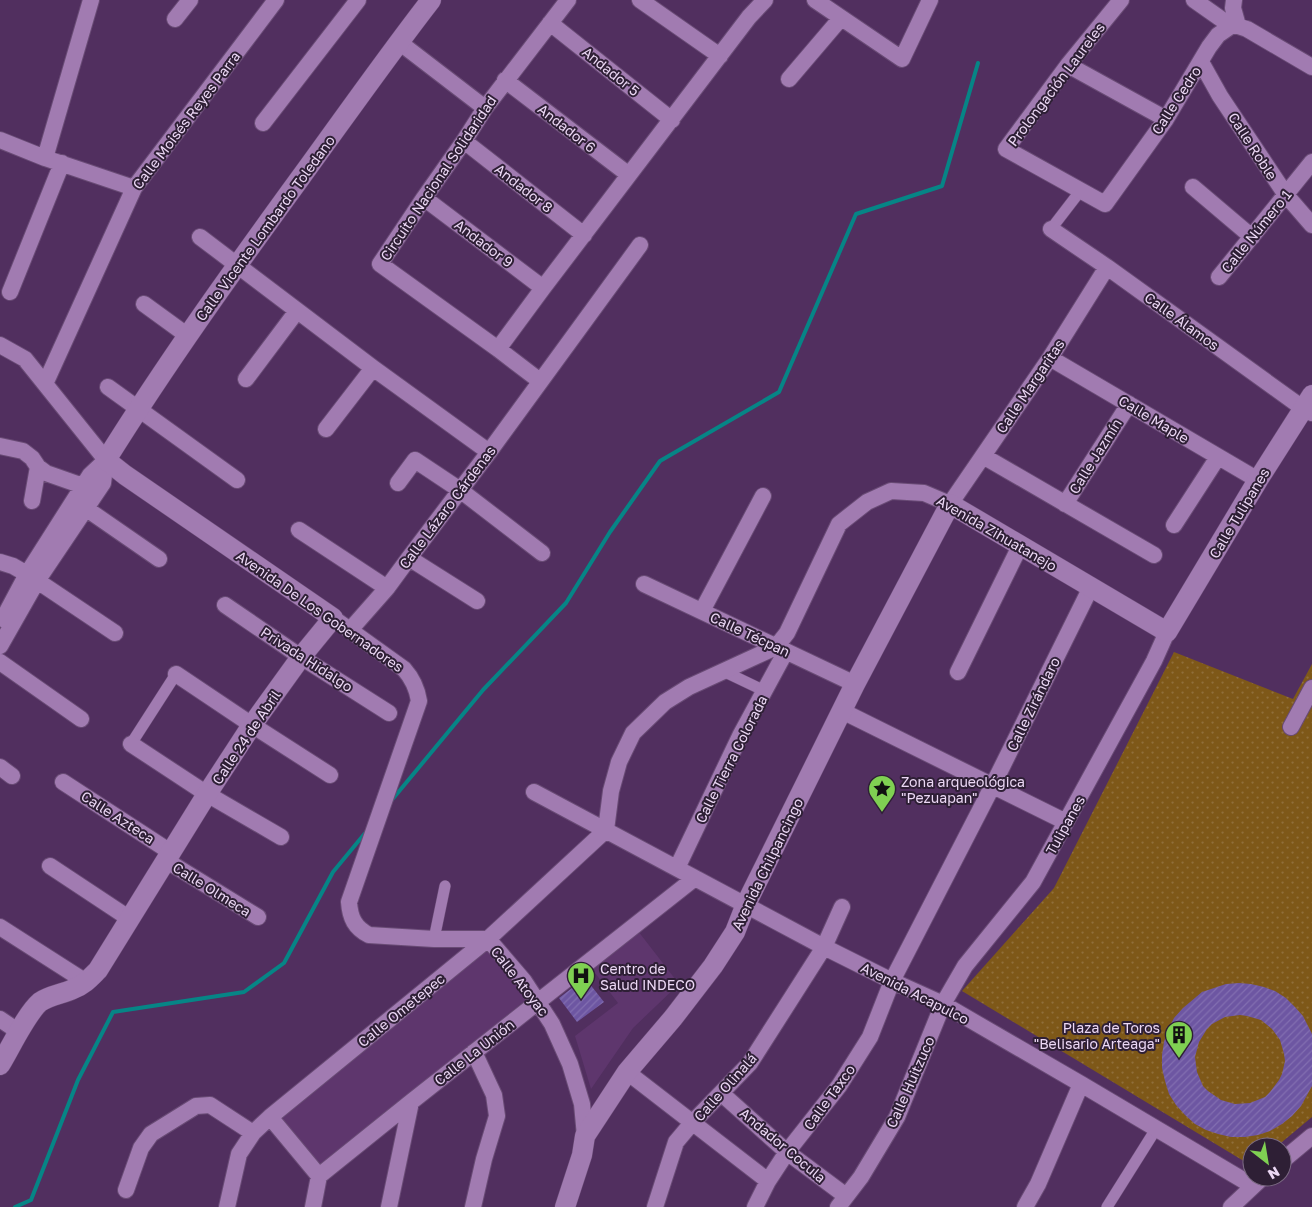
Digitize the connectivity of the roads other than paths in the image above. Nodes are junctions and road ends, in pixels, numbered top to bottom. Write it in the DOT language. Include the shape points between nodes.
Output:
graph roads {
  1 [pos="92,0"];
  2 [pos="190,0"];
  3 [pos="276,0"];
  4 [pos="358,0"];
  5 [pos="431,0"];
  6 [pos="568,0"];
  7 [pos="640,0"];
  8 [pos="765,0"];
  9 [pos="815,0"];
  10 [pos="930,0"];
  11 [pos="1121,0"];
  12 [pos="1194,0"];
  13 [pos="1234,0"];
  14 [pos="841,18"];
  15 [pos="175,19"];
  16 [pos="550,22"];
  17 [pos="1234,26"];
  18 [pos="399,42"];
  19 [pos="720,56"];
  20 [pos="1201,62"];
  21 [pos="1068,65"];
  22 [pos="1312,67"];
  23 [pos="790,79"];
  24 [pos="505,80"];
  25 [pos="485,108"];
  26 [pos="1166,119"];
  27 [pos="672,120"];
  28 [pos="262,124"];
  29 [pos="0,140"];
  30 [pos="464,142"];
  31 [pos="45,158"];
  32 [pos="1312,162"];
  33 [pos="62,163"];
  34 [pos="629,176"];
  35 [pos="1193,187"];
  36 [pos="134,188"];
  37 [pos="1081,190"];
  38 [pos="1286,195"];
  39 [pos="424,198"];
  40 [pos="1105,204"];
  41 [pos="1312,224"];
  42 [pos="1051,229"];
  43 [pos="584,235"];
  44 [pos="1252,237"];
  45 [pos="200,238"];
  46 [pos="640,245"];
  47 [pos="237,265"];
  48 [pos="1107,267"];
  49 [pos="1219,276"];
  50 [pos="543,288"];
  51 [pos="10,292"];
  52 [pos="144,304"];
  53 [pos="297,311"];
  54 [pos="188,336"];
  55 [pos="0,345"];
  56 [pos="498,349"];
  57 [pos="1050,358"];
  58 [pos="373,368"];
  59 [pos="246,379"];
  60 [pos="540,381"];
  61 [pos="45,384"];
  62 [pos="108,387"];
  63 [pos="1128,404"];
  64 [pos="1309,406"];
  65 [pos="138,408"];
  66 [pos="326,428"];
  67 [pos="0,446"];
  68 [pos="489,452"];
  69 [pos="982,456"];
  70 [pos="1218,457"];
  71 [pos="106,460"];
  72 [pos="38,467"];
  73 [pos="237,480"];
  74 [pos="1258,480"];
  75 [pos="398,483"];
  76 [pos="83,486"];
  77 [pos="460,490"];
  78 [pos="762,496"];
  79 [pos="32,501"];
  80 [pos="81,504"];
  81 [pos="950,504"];
  82 [pos="1065,504"];
  83 [pos="1174,525"];
  84 [pos="299,530"];
  85 [pos="1020,546"];
  86 [pos="542,553"];
  87 [pos="1154,555"];
  88 [pos="159,558"];
  89 [pos="409,558"];
  90 [pos="0,562"];
  91 [pos="32,578"];
  92 [pos="644,584"];
  93 [pos="1091,587"];
  94 [pos="387,588"];
  95 [pos="477,601"];
  96 [pos="225,605"];
  97 [pos="702,611"];
  98 [pos="333,618"];
  99 [pos="0,624"];
  100 [pos="350,630"];
  101 [pos="1167,632"];
  102 [pos="115,633"];
  103 [pos="0,646"];
  104 [pos="781,649"];
  105 [pos="301,657"];
  106 [pos="0,662"];
  107 [pos="723,671"];
  108 [pos="958,672"];
  109 [pos="176,674"];
  110 [pos="855,684"];
  111 [pos="1312,688"];
  112 [pos="765,691"];
  113 [pos="842,711"];
  114 [pos="389,713"];
  115 [pos="81,719"];
  116 [pos="252,725"];
  117 [pos="1292,727"];
  118 [pos="131,744"];
  119 [pos="330,774"];
  120 [pos="63,782"];
  121 [pos="993,786"];
  122 [pos="534,792"];
  123 [pos="207,794"];
  124 [pos="1066,822"];
  125 [pos="606,830"];
  126 [pos="281,837"];
  127 [pos="169,857"];
  128 [pos="50,866"];
  129 [pos="677,868"];
  130 [pos="696,878"];
  131 [pos="445,886"];
  132 [pos="746,904"];
  133 [pos="842,907"];
  134 [pos="258,917"];
  135 [pos="130,919"];
  136 [pos="0,927"];
  137 [pos="434,938"];
  138 [pos="488,939"];
  139 [pos="824,947"];
  140 [pos="892,981"];
  141 [pos="86,982"];
  142 [pos="538,1002"];
  143 [pos="943,1004"];
  144 [pos="0,1019"];
  145 [pos="19,1032"];
  146 [pos="474,1052"];
  147 [pos="0,1065"];
  148 [pos="627,1072"];
  149 [pos="1081,1084"];
  150 [pos="721,1093"];
  151 [pos="411,1102"];
  152 [pos="270,1117"];
  153 [pos="692,1123"];
  154 [pos="1156,1130"];
  155 [pos="253,1133"];
  156 [pos="585,1136"];
  157 [pos="1312,1136"];
  158 [pos="787,1152"];
  159 [pos="1292,1153"];
  160 [pos="1242,1173"];
  161 [pos="319,1176"];
  162 [pos="768,1181"];
  163 [pos="1252,1187"];
  164 [pos="126,1190"];
  165 [pos="842,1202"];
  166 [pos="227,1207"];
  167 [pos="312,1207"];
  168 [pos="388,1207"];
  169 [pos="473,1207"];
  170 [pos="565,1207"];
  171 [pos="655,1207"];
  172 [pos="756,1207"];
  173 [pos="1025,1207"];
  174 [pos="1107,1207"];
  175 [pos="1231,1207"];
  1 -- 31 [label="street"];
  2 -- 15 [label="street"];
  3 -- 36 [label="street, Calle Moisés Reyes Parra"];
  4 -- 28 [label="street"];
  5 -- 18 [label="street, Calle Vicente Lombardo Toledano"];
  6 -- 16 [label="street, Circuito Nacional Solidaridad"];
  7 -- 19 [label="street"];
  8 -- 19 [label="street"];
  9 -- 14 [label="street"];
  10 -- 14 [label="street" via="902,59"];
  11 -- 21 [label="street, Prolongación Laureles"];
  12 -- 17 [label="street"];
  13 -- 17 [label="street"];
  14 -- 23 [label="street"];
  16 -- 24 [label="street, Circuito Nacional Solidaridad"];
  16 -- 27 [label="street, Andador 5"];
  17 -- 20 [label="street, Calle Cedro" via="1218,35"];
  17 -- 22 [label="street" via="1247,29"];
  18 -- 25 [label="street"];
  18 -- 47 [label="street, Calle Vicente Lombardo Toledano"];
  19 -- 27 [label="street"];
  20 -- 26 [label="street, Calle Cedro"];
  20 -- 38 [label="street, Calle Roble"];
  21 -- 26 [label="street"];
  21 -- 37 [label="street, Prolongación Laureles" via="1006,149"];
  24 -- 25 [label="street, Circuito Nacional Solidaridad"];
  24 -- 34 [label="street, Andador 6"];
  25 -- 30 [label="street, Circuito Nacional Solidaridad"];
  26 -- 40 [label="street, Calle Cedro"];
  27 -- 34 [label="street"];
  29 -- 31 [label="street"];
  30 -- 39 [label="street, Circuito Nacional Solidaridad"];
  30 -- 43 [label="street, Andador 8"];
  31 -- 33 [label="street"];
  32 -- 38 [label="street, Calle Número 1"];
  33 -- 36 [label="street"];
  33 -- 51 [label="street"];
  34 -- 43 [label="street"];
  35 -- 44 [label="street"];
  36 -- 61 [label="street, Calle Moisés Reyes Parra"];
  37 -- 40 [label="street, Prolongación Laureles"];
  37 -- 42 [label="street"];
  38 -- 41 [label="street, Calle Roble"];
  38 -- 44 [label="street, Calle Número 1"];
  39 -- 50 [label="street, Andador 9"];
  39 -- 56 [label="street, Circuito Nacional Solidaridad" via="380,264"];
  42 -- 48 [label="street, Calle Álamos"];
  43 -- 50 [label="street"];
  44 -- 49 [label="street, Calle Número 1"];
  45 -- 47 [label="street"];
  46 -- 60 [label="street, Calle Lázaro Cárdenas"];
  47 -- 53 [label="street"];
  47 -- 54 [label="street, Calle Vicente Lombardo Toledano"];
  48 -- 57 [label="street, Calle Margaritas"];
  48 -- 64 [label="street, Calle Álamos"];
  50 -- 56 [label="street"];
  52 -- 54 [label="street"];
  53 -- 58 [label="street"];
  53 -- 59 [label="street"];
  54 -- 65 [label="street, Calle Vicente Lombardo Toledano"];
  55 -- 61 [label="street, Avenida De Los Gobernadores" via="25,359"];
  56 -- 60 [label="street, Circuito Nacional Solidaridad"];
  57 -- 63 [label="street, Calle Maple"];
  57 -- 69 [label="street, Calle Margaritas"];
  58 -- 66 [label="street"];
  58 -- 68 [label="street"];
  60 -- 68 [label="street, Calle Lázaro Cárdenas"];
  61 -- 71 [label="street, Avenida De Los Gobernadores"];
  62 -- 65 [label="street"];
  63 -- 70 [label="street, Calle Maple"];
  63 -- 82 [label="street, Calle Jazmín"];
  64 -- 74 [label="street, Calle Tulipanes"];
  65 -- 71 [label="street, Calle Vicente Lombardo Toledano"];
  65 -- 73 [label="street"];
  67 -- 72 [label="street" via="23,451"];
  68 -- 77 [label="street, Calle Lázaro Cárdenas"];
  69 -- 81 [label="street, Calle Margaritas"];
  69 -- 82 [label="street, Calle Jazmín"];
  70 -- 74 [label="street, Calle Maple"];
  70 -- 83 [label="street"];
  71 -- 76 [label="street, Calle Vicente Lombardo Toledano"];
  71 -- 80 [label="street, Calle Vicente Lombardo Toledano" via="103,482"];
  71 -- 98 [label="street, Avenida De Los Gobernadores"];
  72 -- 76 [label="street"];
  72 -- 79 [label="street"];
  74 -- 101 [label="street, Calle Tulipanes"];
  75 -- 77 [label="street" via="415,460"];
  76 -- 80 [label="street, Calle Vicente Lombardo Toledano"];
  77 -- 86 [label="street"];
  77 -- 89 [label="street, Calle Lázaro Cárdenas"];
  78 -- 97 [label="street"];
  80 -- 88 [label="street"];
  80 -- 91 [label="street, Calle Vicente Lombardo Toledano"];
  81 -- 85 [label="street, Avenida Zihuatanejo"];
  81 -- 104 [label="street, Avenida Zihuatanejo" via="924,493 891,491 867,502 839,524"];
  81 -- 110 [label="street, Avenida Chilpancingo"];
  82 -- 87 [label="street"];
  84 -- 94 [label="street"];
  85 -- 93 [label="street, Avenida Zihuatanejo"];
  85 -- 108 [label="street"];
  89 -- 94 [label="street, Calle Lázaro Cárdenas"];
  89 -- 95 [label="street"];
  90 -- 91 [label="street"];
  91 -- 99 [label="street, Calle Vicente Lombardo Toledano"];
  91 -- 102 [label="street"];
  91 -- 103 [label="street, Calle Vicente Lombardo Toledano"];
  92 -- 97 [label="street, Calle Técpan"];
  93 -- 101 [label="street, Avenida Zihuatanejo"];
  93 -- 121 [label="street, Calle Zirándaro"];
  94 -- 100 [label="street, Calle Lázaro Cárdenas"];
  96 -- 105 [label="street, Privada Hidalgo"];
  97 -- 104 [label="street, Calle Técpan"];
  98 -- 100 [label="street, Avenida De Los Gobernadores"];
  98 -- 105 [label="street, Calle 24 de Abril"];
  100 -- 137 [label="street, Avenida De Los Gobernadores" via="404,669 412,678 419,701 349,902 350,913 354,923 369,935"];
  101 -- 124 [label="street, Tulipanes"];
  104 -- 107 [label="street, Avenida Zihuatanejo"];
  104 -- 110 [label="street, Calle Técpan"];
  104 -- 112 [label="street, Calle Tierra Colorada"];
  105 -- 114 [label="street, Privada Hidalgo"];
  105 -- 116 [label="street, Calle 24 de Abril"];
  106 -- 115 [label="street"];
  107 -- 112 [label="street"];
  107 -- 125 [label="street, Avenida Zihuatanejo" via="665,702 633,733 619,762"];
  109 -- 116 [label="street"];
  109 -- 118 [label="street"];
  110 -- 113 [label="street, Avenida Chilpancingo"];
  111 -- 117 [label="street"];
  112 -- 129 [label="street, Calle Tierra Colorada"];
  113 -- 121 [label="street"];
  113 -- 132 [label="street, Avenida Chilpancingo"];
  116 -- 119 [label="street"];
  116 -- 123 [label="street, Calle 24 de Abril"];
  118 -- 123 [label="street"];
  120 -- 127 [label="street, Calle Azteca"];
  121 -- 124 [label="street"];
  121 -- 140 [label="street, Calle Zirándaro"];
  122 -- 125 [label="street, Avenida Acapulco"];
  123 -- 126 [label="street"];
  123 -- 127 [label="street, Calle 24 de Abril"];
  124 -- 143 [label="street, Tulipanes" via="1033,882 965,966"];
  125 -- 129 [label="street, Avenida Acapulco"];
  125 -- 138 [label="street, Calle Ometepec"];
  127 -- 134 [label="street, Calle Olmeca"];
  127 -- 135 [label="street, Calle 24 de Abril"];
  128 -- 135 [label="street"];
  129 -- 130 [label="street, Avenida Acapulco"];
  130 -- 132 [label="street, Avenida Acapulco"];
  130 -- 142 [label="street, Calle La Unión"];
  131 -- 137 [label="street"];
  132 -- 139 [label="street, Avenida Acapulco"];
  132 -- 148 [label="street, Avenida Chilpancingo" via="735,932 713,966"];
  133 -- 139 [label="street, Calle Olinalá"];
  135 -- 141 [label="street, Calle 24 de Abril" via="98,970"];
  136 -- 141 [label="street"];
  137 -- 138 [label="street, Avenida De Los Gobernadores"];
  138 -- 142 [label="street, Calle Atoyac"];
  138 -- 152 [label="street, Calle Ometepec"];
  139 -- 140 [label="street, Avenida Acapulco"];
  139 -- 150 [label="street, Calle Olinalá" via="750,1063"];
  140 -- 143 [label="street, Avenida Acapulco"];
  140 -- 158 [label="street, Calle Taxco" via="870,1037 839,1086"];
  141 -- 145 [label="street" via="41,1002"];
  142 -- 146 [label="street, Calle La Unión"];
  142 -- 156 [label="street, Calle Atoyac" via="570,1064 582,1104"];
  143 -- 149 [label="street, Avenida Acapulco"];
  143 -- 165 [label="street, Calle Huitzuco" via="897,1117"];
  144 -- 145 [label="street"];
  145 -- 147 [label="street"];
  146 -- 151 [label="street, Calle La Unión"];
  146 -- 169 [label="street" via="494,1095 497,1116"];
  148 -- 153 [label="street"];
  148 -- 156 [label="street, Avenida Chilpancingo"];
  149 -- 154 [label="street, Avenida Acapulco"];
  149 -- 173 [label="street"];
  150 -- 153 [label="street, Calle Olinalá"];
  150 -- 158 [label="street, Andador Cocula"];
  151 -- 161 [label="street, Calle La Unión"];
  151 -- 168 [label="street"];
  152 -- 155 [label="street, Calle Ometepec"];
  152 -- 161 [label="street"];
  153 -- 162 [label="street"];
  153 -- 171 [label="street, Calle Olinalá" via="676,1142"];
  154 -- 160 [label="street, Avenida Acapulco"];
  154 -- 174 [label="street"];
  155 -- 164 [label="street" via="210,1105 196,1106 151,1134 141,1148"];
  155 -- 166 [label="street, Calle Ometepec" via="238,1154"];
  156 -- 170 [label="street, Avenida Chilpancingo"];
  157 -- 159 [label="street"];
  158 -- 162 [label="street, Calle Taxco"];
  158 -- 165 [label="street, Andador Cocula"];
  161 -- 167 [label="street"];
  162 -- 172 [label="street, Calle Taxco"];
  163 -- 175 [label="street"];
}
